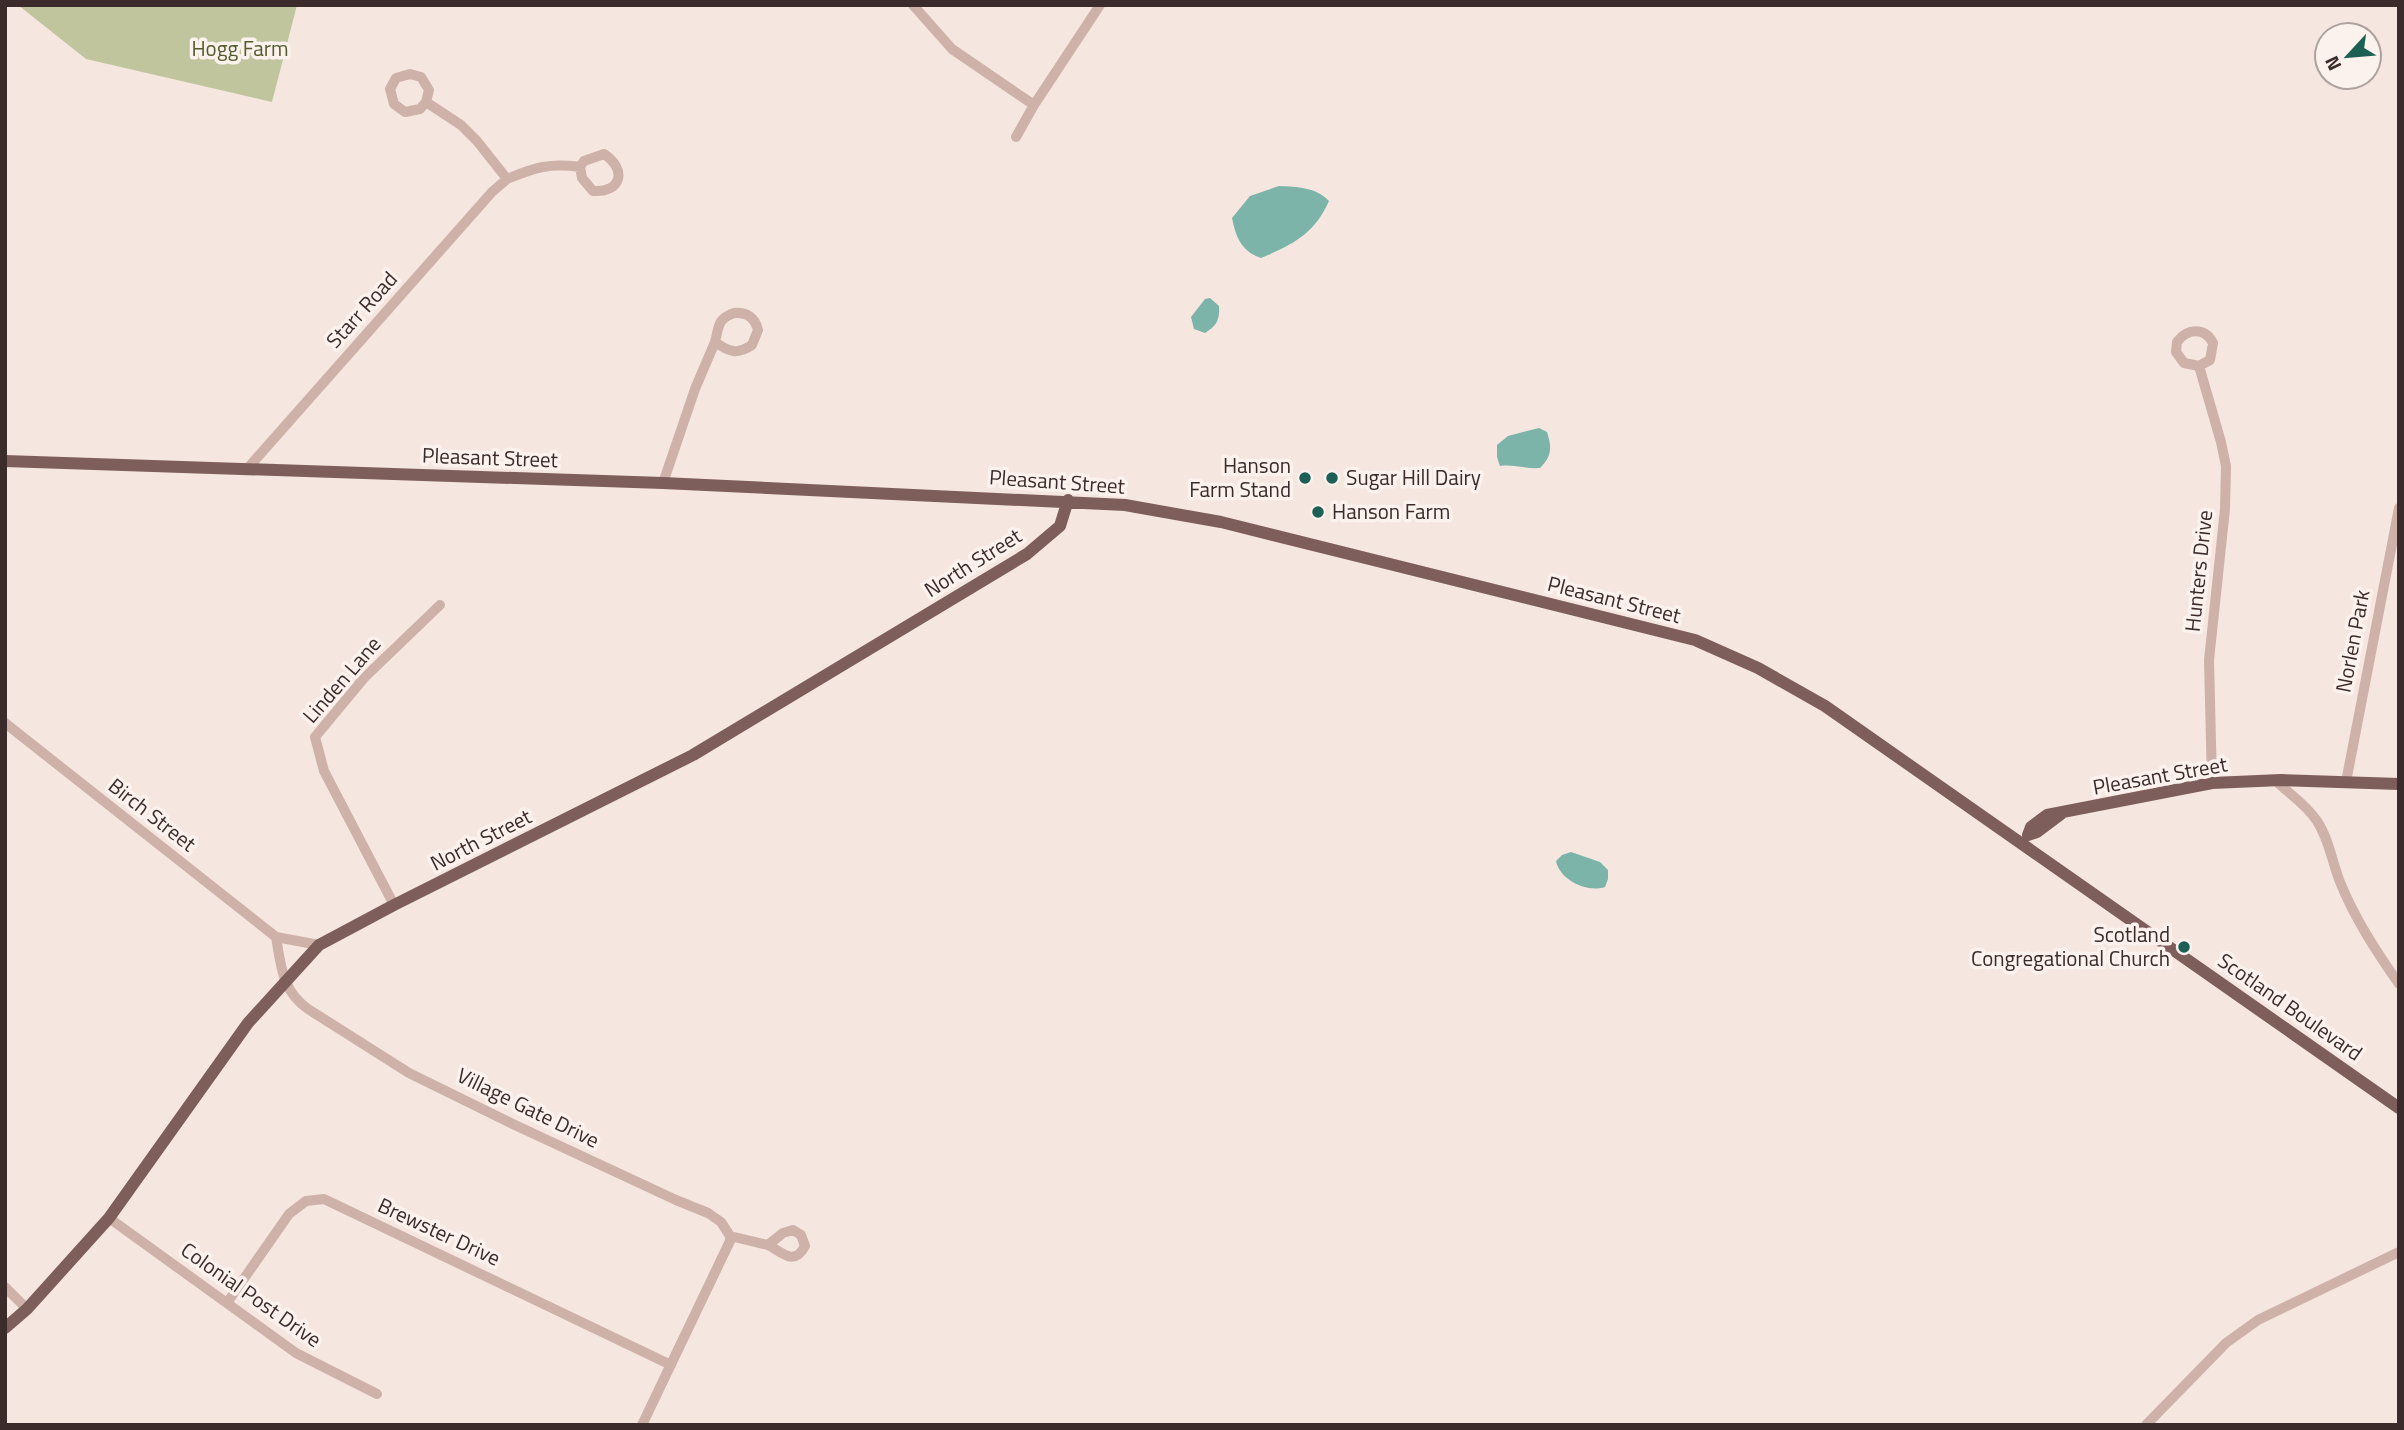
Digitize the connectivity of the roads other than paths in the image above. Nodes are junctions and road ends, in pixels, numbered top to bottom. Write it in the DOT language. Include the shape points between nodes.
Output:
graph roads {
  1 [pos="913,5"];
  2 [pos="1100,5"];
  3 [pos="426,102"];
  4 [pos="1034,105"];
  5 [pos="1016,137"];
  6 [pos="580,167"];
  7 [pos="507,179"];
  8 [pos="715,342"];
  9 [pos="2199,366"];
  10 [pos="5,461"];
  11 [pos="247,469"];
  12 [pos="663,483"];
  13 [pos="1068,500"];
  14 [pos="2399,509"];
  15 [pos="440,605"];
  16 [pos="5,723"];
  17 [pos="2275,780"];
  18 [pos="2346,782"];
  19 [pos="2212,783"];
  20 [pos="2399,784"];
  21 [pos="2024,839"];
  22 [pos="394,905"];
  23 [pos="276,937"];
  24 [pos="319,945"];
  25 [pos="284,982"];
  26 [pos="2399,984"];
  27 [pos="2399,1108"];
  28 [pos="109,1219"];
  29 [pos="730,1236"];
  30 [pos="768,1245"];
  31 [pos="2399,1252"];
  32 [pos="5,1287"];
  33 [pos="227,1303"];
  34 [pos="27,1310"];
  35 [pos="5,1328"];
  36 [pos="671,1365"];
  37 [pos="377,1394"];
  38 [pos="642,1425"];
  39 [pos="2146,1425"];
  1 -- 4 [label="street" via="952,49"];
  2 -- 4 [label="street"];
  3 -- 7 [label="street" via="469,133"];
  4 -- 5 [label="street"];
  6 -- 7 [label="street" via="555,164"];
  7 -- 11 [label="street, Starr Road"];
  8 -- 8 [label="street" via="717,324 729,315 743,313 755,321 757,334 749,348 727,351"];
  8 -- 12 [label="street"];
  9 -- 19 [label="street, Hunters Drive" via="2227,479 2209,660"];
  10 -- 11 [label="main road, Pleasant Street"];
  11 -- 12 [label="main road, Pleasant Street"];
  12 -- 13 [label="main road, Pleasant Street"];
  13 -- 21 [label="main road, Pleasant Street" via="1221,522 1695,640 1758,668 1825,706"];
  13 -- 22 [label="main road, North Street" via="1060,526 1027,554 693,755"];
  14 -- 18 [label="street, Norlen Park"];
  15 -- 22 [label="street, Linden Lane" via="364,678 315,737 324,771"];
  16 -- 23 [label="street, Birch Street"];
  17 -- 18 [label="main road, Pleasant Street"];
  17 -- 19 [label="main road, Pleasant Street"];
  17 -- 26 [label="street" via="2316,820 2358,922"];
  18 -- 20 [label="main road, Pleasant Street"];
  19 -- 21 [label="main road, Pleasant Street" via="2047,815"];
  21 -- 27 [label="main road, Scotland Boulevard"];
  22 -- 24 [label="main road, North Street"];
  23 -- 24 [label="street, Birch Street"];
  23 -- 25 [label="street"];
  24 -- 25 [label="main road, North Street"];
  25 -- 28 [label="main road, North Street" via="248,1023"];
  25 -- 29 [label="street, Village Gate Drive" via="300,1004 409,1073 708,1213 722,1222"];
  28 -- 33 [label="street, Colonial Post Drive"];
  28 -- 34 [label="main road, North Street"];
  29 -- 30 [label="street"];
  29 -- 36 [label="street"];
  31 -- 39 [label="street" via="2258,1320 2226,1343"];
  32 -- 34 [label="street"];
  33 -- 36 [label="street, Brewster Drive" via="289,1214 306,1201 324,1199"];
  33 -- 37 [label="street, Colonial Post Drive" via="296,1353"];
  34 -- 35 [label="main road, North Street"];
  36 -- 38 [label="street"];
}
